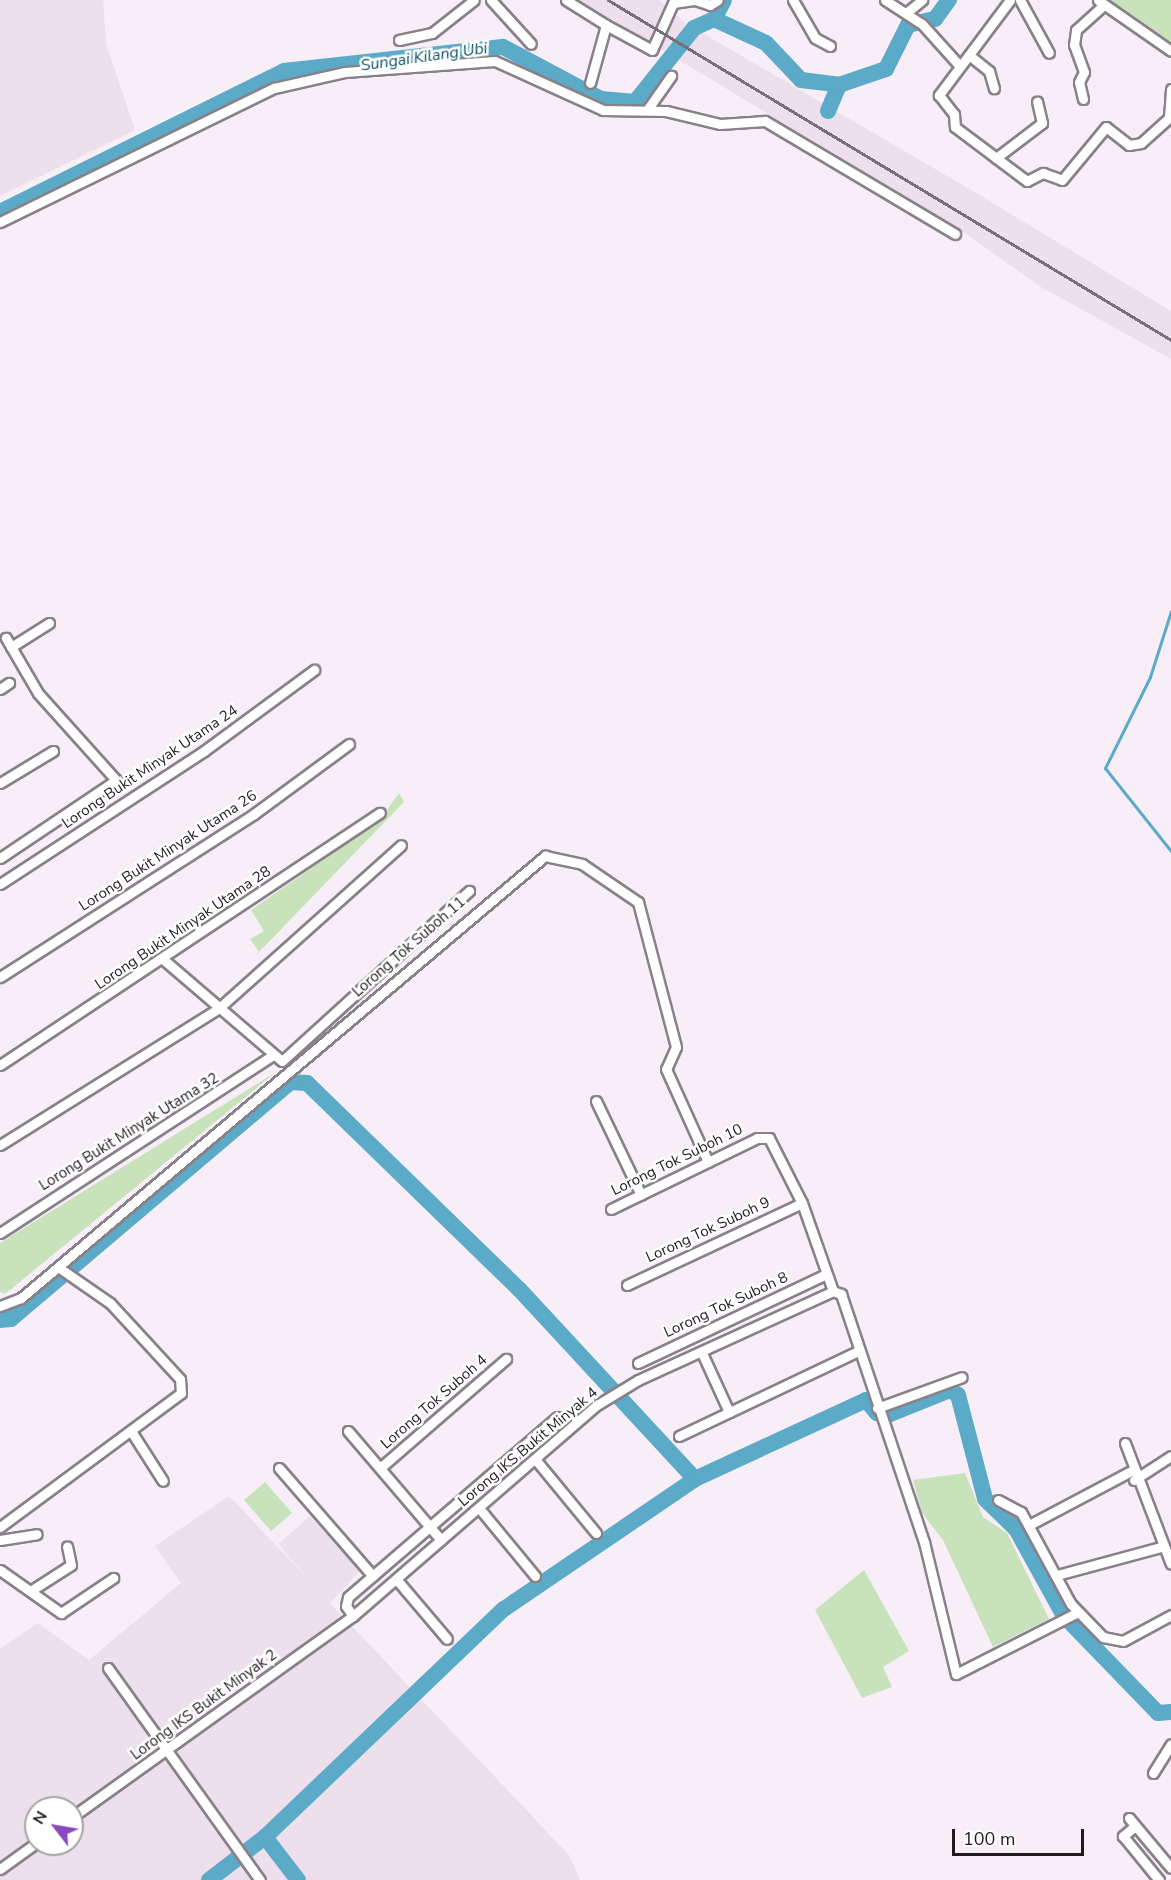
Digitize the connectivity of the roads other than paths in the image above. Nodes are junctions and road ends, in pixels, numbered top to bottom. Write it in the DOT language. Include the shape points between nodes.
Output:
graph roads {
  1 [pos="474,0"];
  2 [pos="491,0"];
  3 [pos="566,0"];
  4 [pos="694,0"];
  5 [pos="718,0"];
  6 [pos="793,0"];
  7 [pos="885,0"];
  8 [pos="922,0"];
  9 [pos="1010,0"];
  10 [pos="1020,0"];
  11 [pos="1101,3"];
  12 [pos="907,14"];
  13 [pos="606,25"];
  14 [pos="399,40"];
  15 [pos="531,44"];
  16 [pos="830,46"];
  17 [pos="1171,51"];
  18 [pos="1049,53"];
  19 [pos="969,55"];
  20 [pos="958,64"];
  21 [pos="671,76"];
  22 [pos="590,83"];
  23 [pos="994,88"];
  24 [pos="1171,89"];
  25 [pos="1083,99"];
  26 [pos="1037,102"];
  27 [pos="647,110"];
  28 [pos="996,158"];
  29 [pos="0,222"];
  30 [pos="955,234"];
  31 [pos="50,623"];
  32 [pos="314,670"];
  33 [pos="9,683"];
  34 [pos="0,689"];
  35 [pos="349,744"];
  36 [pos="53,751"];
  37 [pos="0,783"];
  38 [pos="380,813"];
  39 [pos="401,845"];
  40 [pos="0,858"];
  41 [pos="0,884"];
  42 [pos="469,891"];
  43 [pos="164,960"];
  44 [pos="0,976"];
  45 [pos="219,1008"];
  46 [pos="272,1056"];
  47 [pos="0,1065"];
  48 [pos="596,1101"];
  49 [pos="0,1144"];
  50 [pos="708,1162"];
  51 [pos="641,1194"];
  52 [pos="802,1203"];
  53 [pos="611,1209"];
  54 [pos="0,1233"];
  55 [pos="64,1271"];
  56 [pos="826,1274"];
  57 [pos="627,1285"];
  58 [pos="837,1293"];
  59 [pos="0,1306"];
  60 [pos="858,1351"];
  61 [pos="702,1353"];
  62 [pos="506,1359"];
  63 [pos="638,1363"];
  64 [pos="962,1377"];
  65 [pos="729,1412"];
  66 [pos="879,1412"];
  67 [pos="557,1417"];
  68 [pos="131,1431"];
  69 [pos="348,1431"];
  70 [pos="679,1437"];
  71 [pos="1125,1443"];
  72 [pos="1171,1456"];
  73 [pos="535,1460"];
  74 [pos="279,1468"];
  75 [pos="380,1468"];
  76 [pos="1133,1475"];
  77 [pos="163,1481"];
  78 [pos="998,1500"];
  79 [pos="479,1508"];
  80 [pos="1029,1525"];
  81 [pos="430,1526"];
  82 [pos="0,1527"];
  83 [pos="596,1533"];
  84 [pos="37,1534"];
  85 [pos="0,1540"];
  86 [pos="441,1540"];
  87 [pos="67,1546"];
  88 [pos="1161,1547"];
  89 [pos="1171,1564"];
  90 [pos="0,1570"];
  91 [pos="1057,1575"];
  92 [pos="373,1576"];
  93 [pos="535,1576"];
  94 [pos="113,1578"];
  95 [pos="397,1580"];
  96 [pos="32,1590"];
  97 [pos="1075,1613"];
  98 [pos="1171,1615"];
  99 [pos="353,1616"];
  100 [pos="447,1639"];
  101 [pos="108,1668"];
  102 [pos="1171,1744"];
  103 [pos="167,1750"];
  104 [pos="1153,1773"];
  105 [pos="84,1809"];
  106 [pos="1129,1818"];
  107 [pos="1136,1826"];
  108 [pos="24,1852"];
  109 [pos="1171,1868"];
  110 [pos="0,1869"];
  111 [pos="260,1880"];
  112 [pos="1159,1880"];
  1 -- 14 [label="street" via="432,33"];
  2 -- 15 [label="street"];
  3 -- 13 [label="street"];
  4 -- 5 [label="street" via="710,5"];
  4 -- 13 [label="street" via="673,3 652,50"];
  6 -- 16 [label="street" via="815,38"];
  7 -- 12 [label="street"];
  8 -- 12 [label="street"];
  9 -- 19 [label="street"];
  10 -- 18 [label="street"];
  11 -- 17 [label="street"];
  11 -- 25 [label="street" via="1076,30 1074,45 1084,72 1078,82"];
  12 -- 20 [label="street" via="922,24"];
  13 -- 22 [label="street"];
  19 -- 20 [label="street"];
  19 -- 23 [label="street" via="989,72"];
  20 -- 28 [label="street" via="939,95 953,120"];
  21 -- 27 [label="street"];
  24 -- 28 [label="street" via="1169,118 1142,143 1129,145 1106,127 1062,180 1043,173 1027,182"];
  26 -- 28 [label="street" via="1042,123"];
  27 -- 29 [label="street" via="603,110 505,62 345,72 274,88"];
  27 -- 30 [label="street" via="720,124 765,121"];
  31 -- 40 [label="street" via="8,642 38,693 115,774 113,784"];
  32 -- 41 [label="street, Lorong Bukit Minyak Utama 24" via="201,752"];
  33 -- 34 [label="street"];
  35 -- 44 [label="street, Lorong Bukit Minyak Utama 26" via="254,814"];
  36 -- 37 [label="street"];
  38 -- 43 [label="street, Lorong Bukit Minyak Utama 28"];
  39 -- 45 [label="street"];
  42 -- 46 [label="street, Lorong Bukit Minyak Utama 32" via="282,1061"];
  43 -- 45 [label="street"];
  43 -- 47 [label="street, Lorong Bukit Minyak Utama 28"];
  45 -- 46 [label="street"];
  45 -- 49 [label="street"];
  46 -- 54 [label="street, Lorong Bukit Minyak Utama 32"];
  48 -- 51 [label="street"];
  50 -- 51 [label="street, Lorong Tok Suboh 10"];
  50 -- 52 [label="street, Lorong Tok Suboh 10" via="757,1138 769,1138"];
  50 -- 55 [label="street, Lorong Tok Suboh 11" via="666,1069 675,1043 656,988 638,902 582,864 545,856"];
  51 -- 53 [label="street, Lorong Tok Suboh 10"];
  52 -- 56 [label="street, Lorong Tok Suboh 10"];
  52 -- 57 [label="street, Lorong Tok Suboh 9"];
  55 -- 59 [label="street, Lorong Tok Suboh 11" via="21,1298"];
  55 -- 68 [label="street" via="110,1303 180,1379 175,1401"];
  56 -- 58 [label="street, Lorong Tok Suboh 10"];
  56 -- 63 [label="street, Lorong Tok Suboh 8"];
  58 -- 60 [label="street, Lorong Tok Suboh 10"];
  58 -- 61 [label="street, Lorong IKS Bukit Minyak 4"];
  60 -- 65 [label="street"];
  60 -- 66 [label="street, Lorong Tok Suboh 10"];
  61 -- 65 [label="street"];
  61 -- 73 [label="street, Lorong IKS Bukit Minyak 4" via="638,1380 597,1405"];
  62 -- 75 [label="street, Lorong Tok Suboh 4"];
  64 -- 66 [label="street"];
  65 -- 70 [label="street"];
  66 -- 97 [label="street, Lorong Tok Suboh 10" via="924,1542 956,1674"];
  67 -- 81 [label="street"];
  68 -- 77 [label="street"];
  68 -- 82 [label="street"];
  69 -- 75 [label="street"];
  71 -- 76 [label="street"];
  72 -- 76 [label="street"];
  73 -- 79 [label="street, Lorong IKS Bukit Minyak 4"];
  73 -- 83 [label="street"];
  74 -- 92 [label="street"];
  75 -- 81 [label="street"];
  76 -- 80 [label="street"];
  76 -- 88 [label="street"];
  78 -- 80 [label="street" via="1015,1507"];
  79 -- 86 [label="street, Lorong IKS Bukit Minyak 4"];
  79 -- 93 [label="street"];
  80 -- 91 [label="street"];
  81 -- 86 [label="street"];
  81 -- 92 [label="street"];
  84 -- 85 [label="street"];
  86 -- 95 [label="street, Lorong IKS Bukit Minyak 4"];
  87 -- 96 [label="street" via="71,1565"];
  88 -- 89 [label="street"];
  88 -- 91 [label="street"];
  90 -- 96 [label="street"];
  91 -- 97 [label="street"];
  92 -- 99 [label="street" via="345,1602"];
  94 -- 96 [label="street" via="61,1613"];
  95 -- 99 [label="street, Lorong IKS Bukit Minyak 4"];
  95 -- 100 [label="street"];
  97 -- 98 [label="street" via="1117,1643"];
  99 -- 103 [label="street, Lorong IKS Bukit Minyak 2"];
  101 -- 103 [label="street"];
  102 -- 104 [label="street"];
  103 -- 105 [label="street, Lorong IKS Bukit Minyak 2"];
  103 -- 111 [label="street"];
  106 -- 107 [label="street"];
  107 -- 109 [label="street"];
  107 -- 112 [label="street" via="1123,1836"];
  108 -- 110 [label="street"];
}
